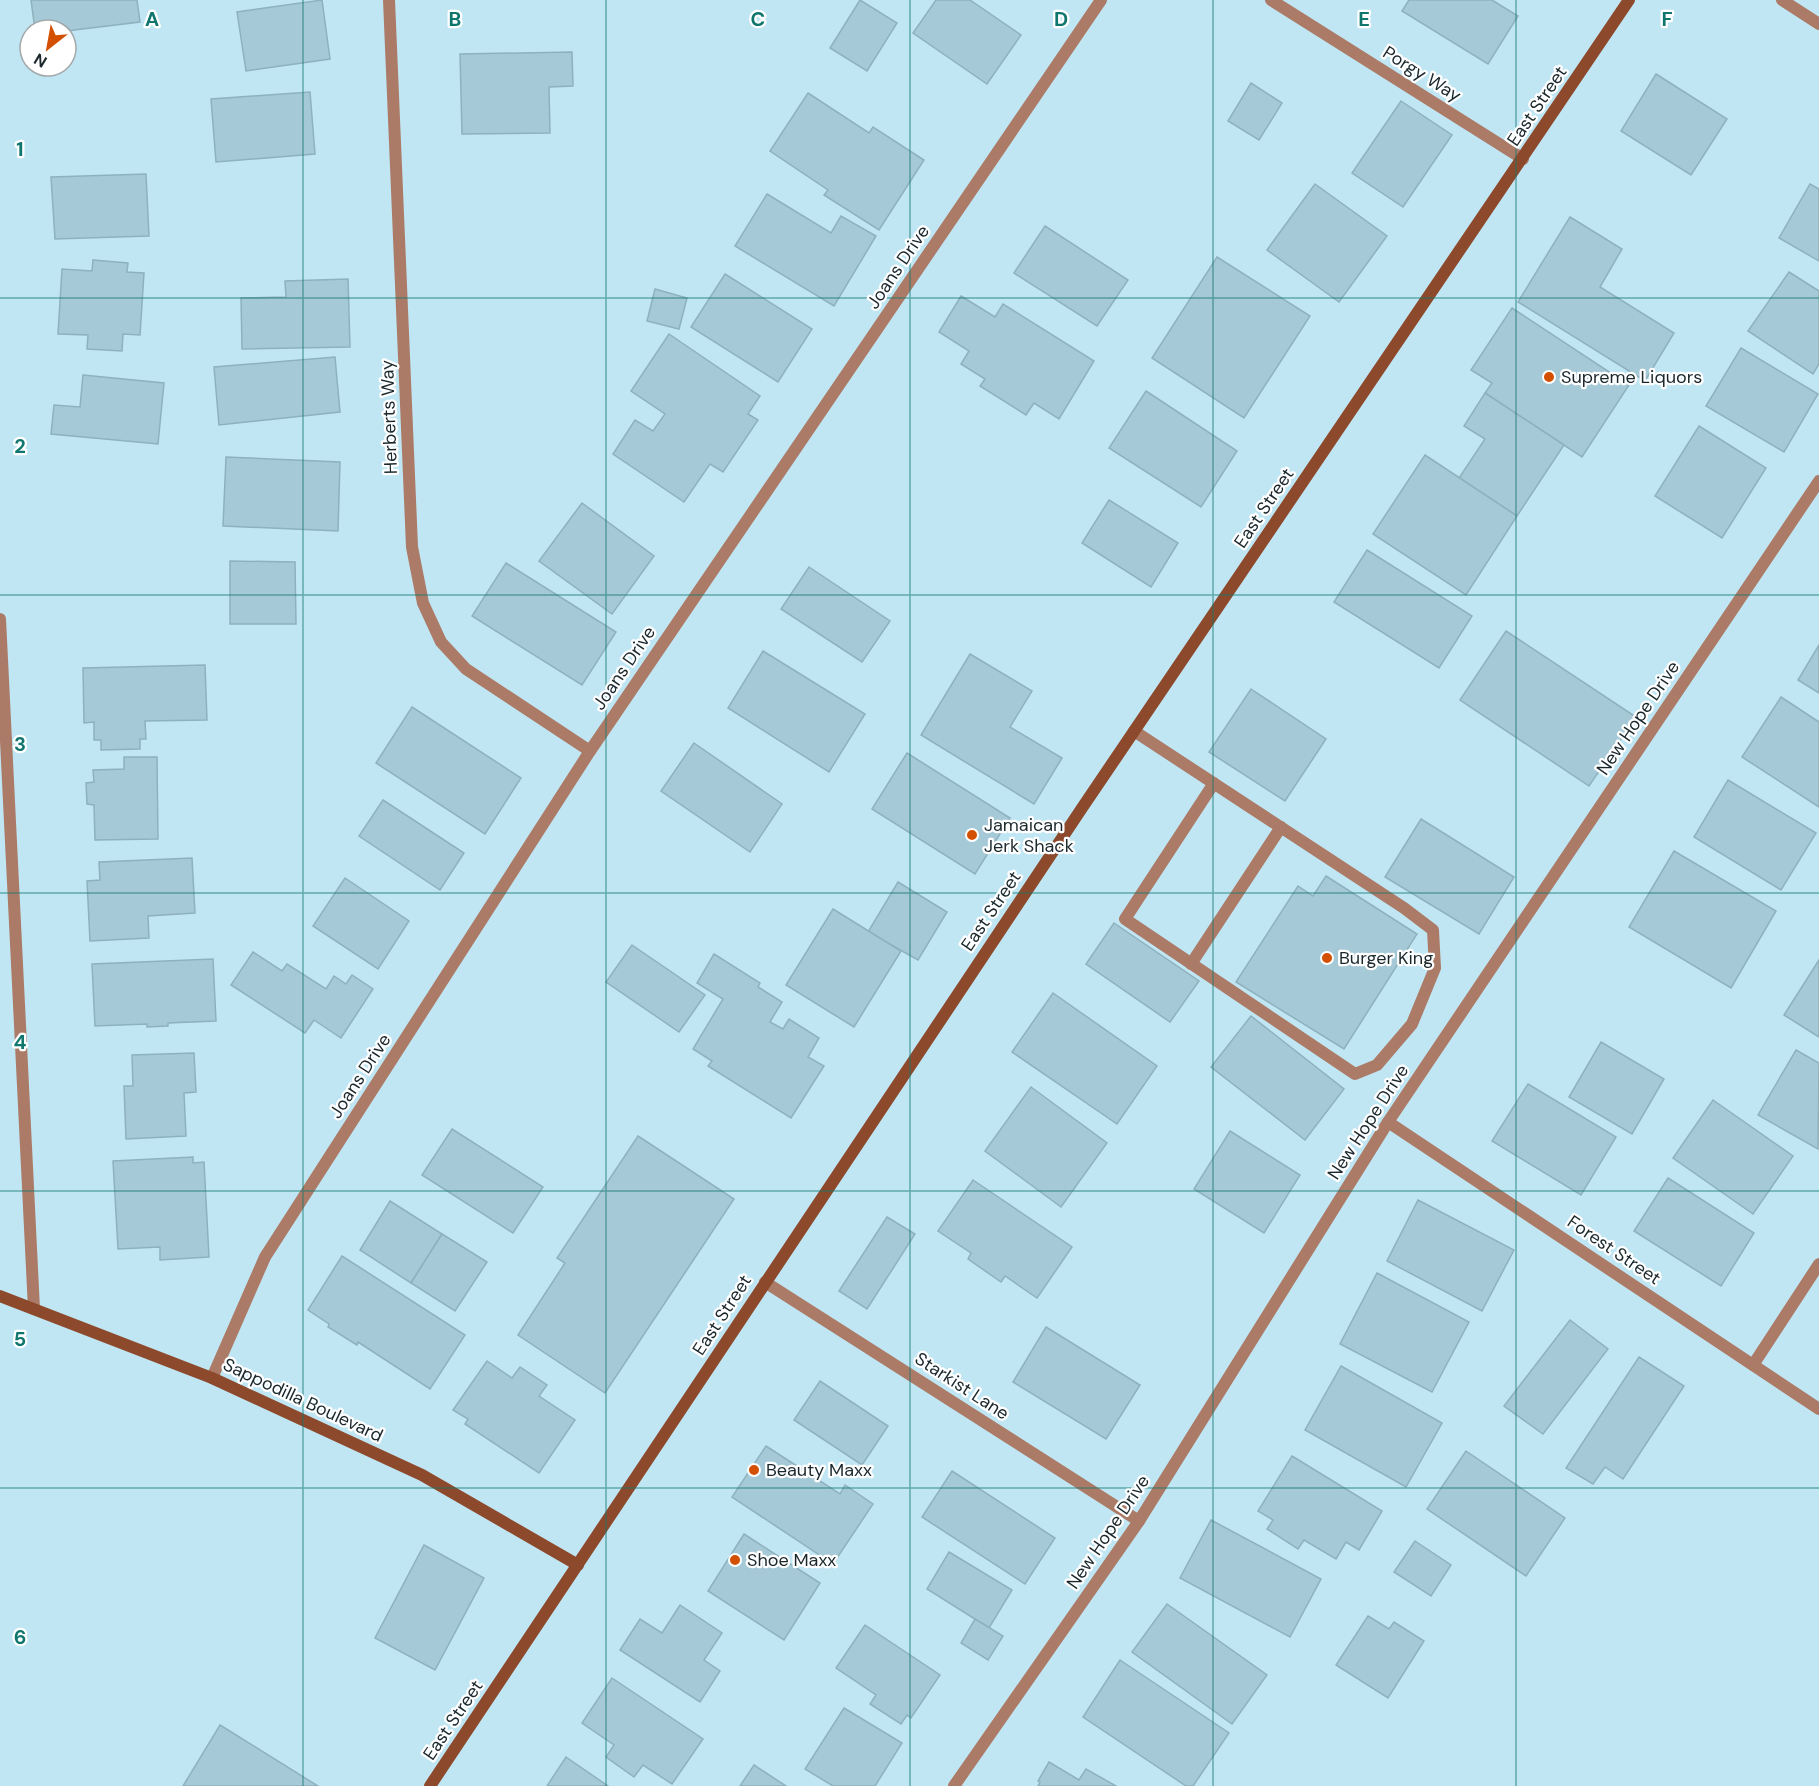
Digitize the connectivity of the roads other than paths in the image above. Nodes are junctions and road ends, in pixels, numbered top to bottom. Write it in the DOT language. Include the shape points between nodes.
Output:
graph roads {
  1 [pos="389,0"];
  2 [pos="1101,0"];
  3 [pos="1271,0"];
  4 [pos="1629,0"];
  5 [pos="1782,0"];
  6 [pos="1819,24"];
  7 [pos="1523,159"];
  8 [pos="1819,481"];
  9 [pos="0,619"];
  10 [pos="2,692"];
  11 [pos="1134,730"];
  12 [pos="590,751"];
  13 [pos="1214,783"];
  14 [pos="1281,827"];
  15 [pos="1191,964"];
  16 [pos="1388,1122"];
  17 [pos="1819,1264"];
  18 [pos="765,1282"];
  19 [pos="0,1296"];
  20 [pos="34,1309"];
  21 [pos="1753,1365"];
  22 [pos="212,1378"];
  23 [pos="1819,1409"];
  24 [pos="1139,1521"];
  25 [pos="578,1565"];
  26 [pos="430,1786"];
  27 [pos="954,1786"];
  1 -- 12 [label="street, Herberts Way" via="412,548 423,603 441,642 466,669"];
  2 -- 12 [label="street, Joans Drive"];
  3 -- 7 [label="street, Porgy Way"];
  4 -- 7 [label="main road, East Street"];
  5 -- 6 [label="street"];
  7 -- 11 [label="main road, East Street"];
  8 -- 16 [label="street, New Hope Drive"];
  9 -- 10 [label="street"];
  10 -- 20 [label="street"];
  11 -- 13 [label="street"];
  11 -- 18 [label="main road, East Street"];
  12 -- 22 [label="street, Joans Drive" via="265,1257"];
  13 -- 14 [label="street"];
  13 -- 15 [label="street" via="1125,919"];
  14 -- 15 [label="street"];
  14 -- 15 [label="street" via="1433,930 1435,968 1412,1024 1377,1065 1355,1074"];
  16 -- 21 [label="street, Forest Street"];
  16 -- 24 [label="street, New Hope Drive"];
  17 -- 21 [label="street"];
  18 -- 24 [label="street, Starkist Lane"];
  18 -- 25 [label="main road, East Street"];
  19 -- 20 [label="main road, Sappodilla Boulevard"];
  20 -- 22 [label="main road, Sappodilla Boulevard"];
  21 -- 23 [label="street, Forest Street"];
  22 -- 25 [label="main road, Sappodilla Boulevard" via="422,1475"];
  24 -- 27 [label="street, New Hope Drive"];
  25 -- 26 [label="main road, East Street"];
}
